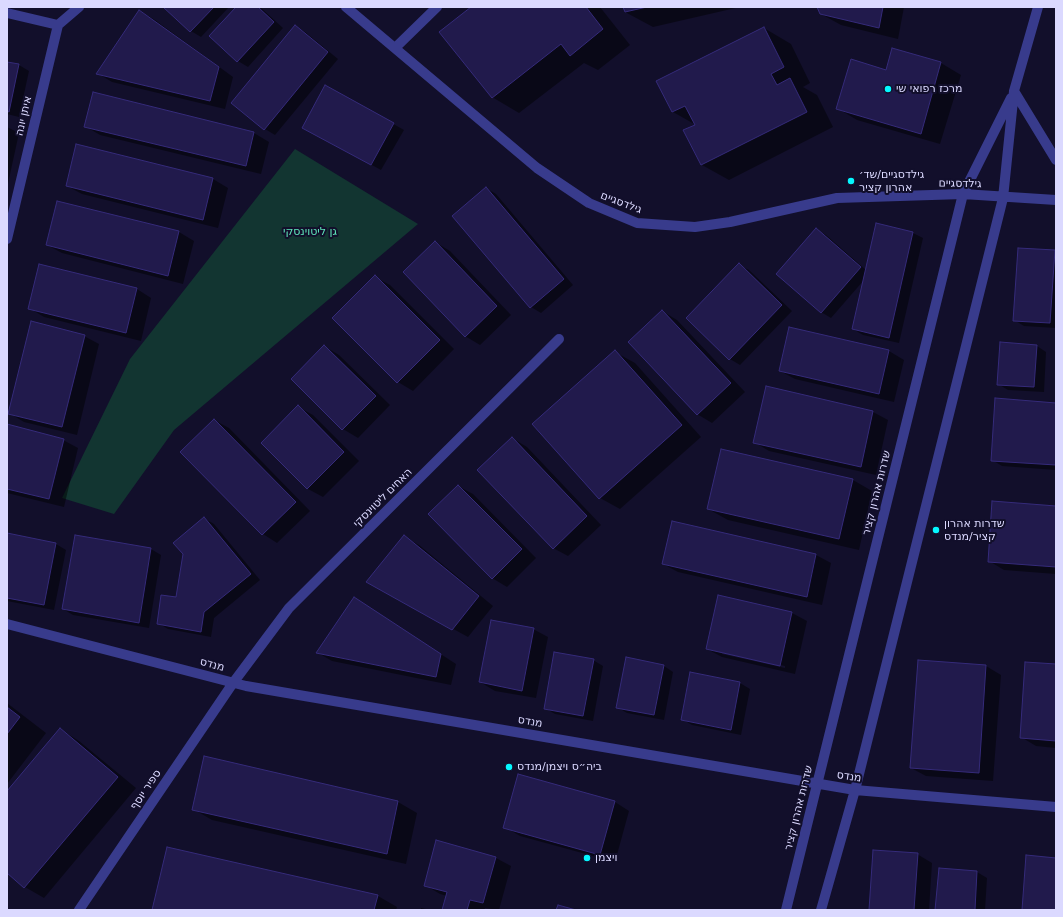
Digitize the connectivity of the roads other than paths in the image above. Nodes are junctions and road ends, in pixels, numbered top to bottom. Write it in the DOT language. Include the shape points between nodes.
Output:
graph roads {
  1 [pos="79,7"];
  2 [pos="346,7"];
  3 [pos="437,7"];
  4 [pos="1038,7"];
  5 [pos="7,13"];
  6 [pos="58,26"];
  7 [pos="395,48"];
  8 [pos="1014,91"];
  9 [pos="1056,160"];
  10 [pos="963,194"];
  11 [pos="1003,198"];
  12 [pos="1056,200"];
  13 [pos="7,239"];
  14 [pos="559,339"];
  15 [pos="7,624"];
  16 [pos="233,683"];
  17 [pos="818,784"];
  18 [pos="855,790"];
  19 [pos="1056,807"];
  20 [pos="80,910"];
  21 [pos="786,910"];
  22 [pos="821,910"];
  1 -- 6 [label="street"];
  2 -- 7 [label="street, גילדסגיים"];
  3 -- 7 [label="street"];
  4 -- 8 [label="street, שדרות אהרון קציר"];
  5 -- 6 [label="street"];
  6 -- 13 [label="street, איתן יונה"];
  7 -- 10 [label="street, גילדסגיים" via="537,168 588,203 638,223 695,227 730,222 837,198"];
  8 -- 9 [label="street"];
  8 -- 10 [label="street, שדרות אהרון קציר"];
  8 -- 11 [label="street, שדרות אהרון קציר"];
  10 -- 11 [label="street, גילדסגיים"];
  10 -- 17 [label="street, שדרות אהרון קציר"];
  11 -- 12 [label="street, גילדסגיים"];
  11 -- 18 [label="street, שדרות אהרון קציר"];
  14 -- 16 [label="street, האחים ליטוינסקי" via="289,608"];
  15 -- 16 [label="street, מנדס"];
  16 -- 17 [label="street, מנדס"];
  16 -- 20 [label="street, ספיר יוסף"];
  17 -- 18 [label="street, מנדס"];
  17 -- 21 [label="street, שדרות אהרון קציר"];
  18 -- 19 [label="street, מנדס"];
  18 -- 22 [label="street, שדרות אהרון קציר"];
}
